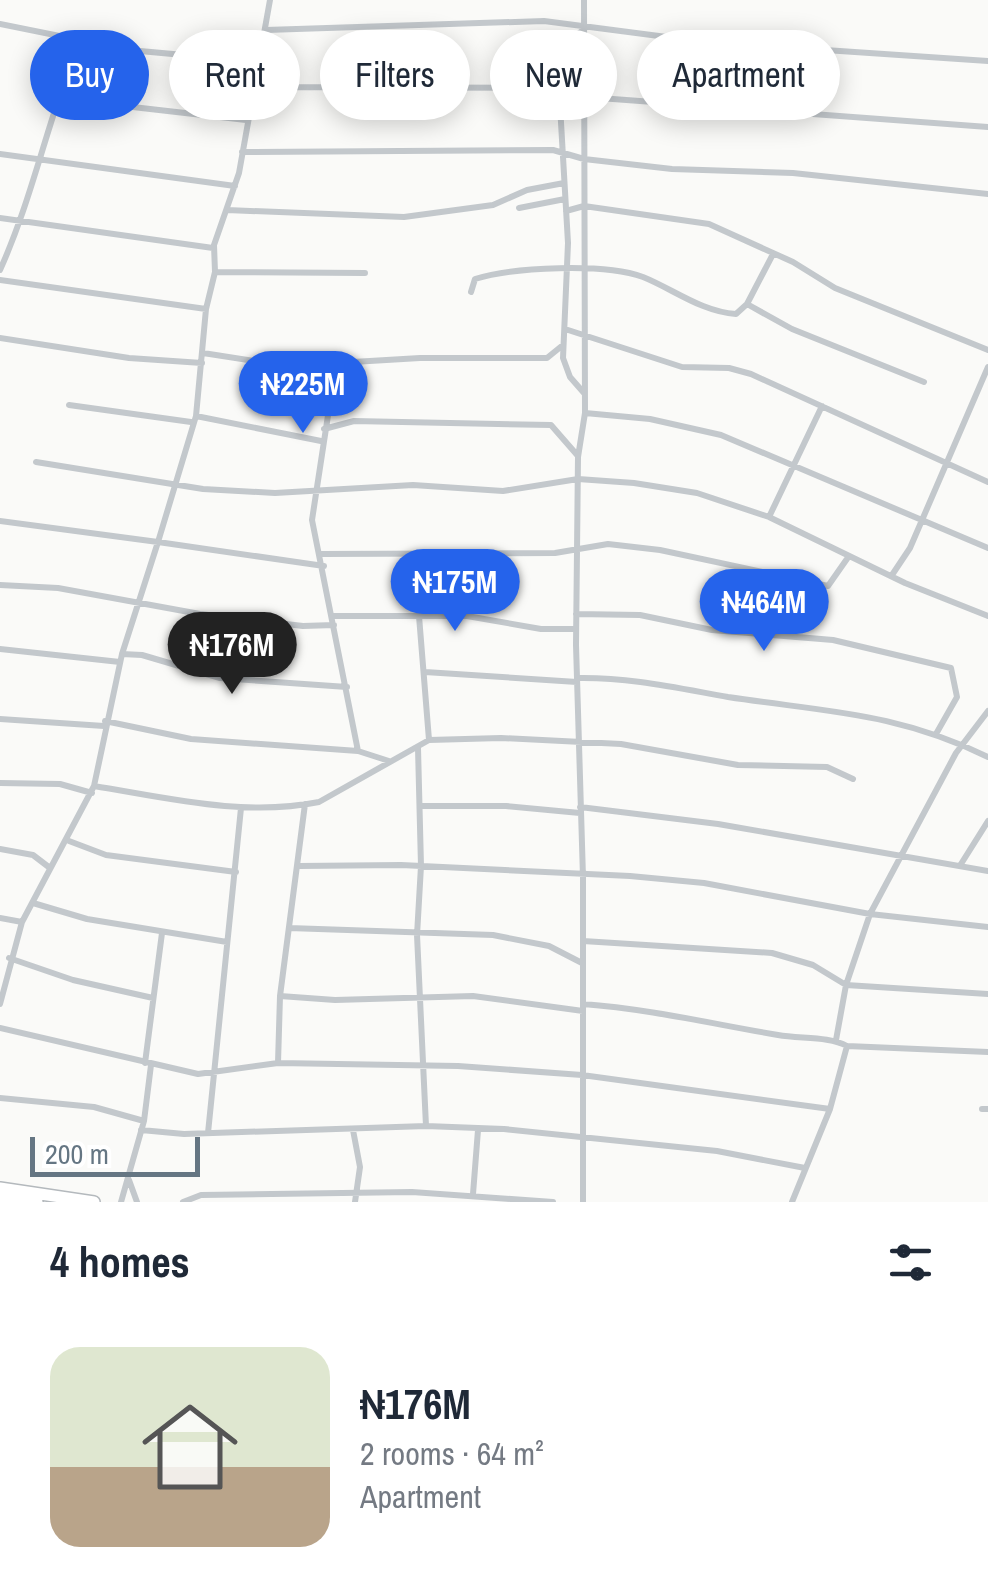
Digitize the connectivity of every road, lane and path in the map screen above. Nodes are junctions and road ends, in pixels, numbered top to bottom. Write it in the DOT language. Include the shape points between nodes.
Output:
graph roads {
  1 [pos="270,0"];
  2 [pos="584,0"];
  3 [pos="0,24"];
  4 [pos="584,29"];
  5 [pos="266,30"];
  6 [pos="30,31"];
  7 [pos="988,61"];
  8 [pos="300,87"];
  9 [pos="490,88"];
  10 [pos="617,99"];
  11 [pos="54,120"];
  12 [pos="246,120"];
  13 [pos="560,120"];
  14 [pos="585,120"];
  15 [pos="988,127"];
  16 [pos="562,151"];
  17 [pos="242,152"];
  18 [pos="0,154"];
  19 [pos="584,159"];
  20 [pos="42,163"];
  21 [pos="564,183"];
  22 [pos="235,186"];
  23 [pos="988,194"];
  24 [pos="564,198"];
  25 [pos="584,206"];
  26 [pos="520,208"];
  27 [pos="226,210"];
  28 [pos="566,211"];
  29 [pos="0,218"];
  30 [pos="20,223"];
  31 [pos="214,248"];
  32 [pos="774,254"];
  33 [pos="583,269"];
  34 [pos="0,270"];
  35 [pos="568,271"];
  36 [pos="215,272"];
  37 [pos="364,273"];
  38 [pos="0,280"];
  39 [pos="471,292"];
  40 [pos="747,304"];
  41 [pos="206,309"];
  42 [pos="565,329"];
  43 [pos="585,335"];
  44 [pos="0,338"];
  45 [pos="563,345"];
  46 [pos="988,350"];
  47 [pos="203,353"];
  48 [pos="202,363"];
  49 [pos="988,367"];
  50 [pos="332,373"];
  51 [pos="924,382"];
  52 [pos="584,393"];
  53 [pos="68,405"];
  54 [pos="822,406"];
  55 [pos="585,413"];
  56 [pos="194,419"];
  57 [pos="324,430"];
  58 [pos="321,441"];
  59 [pos="578,457"];
  60 [pos="944,461"];
  61 [pos="36,462"];
  62 [pos="794,468"];
  63 [pos="578,479"];
  64 [pos="988,482"];
  65 [pos="177,484"];
  66 [pos="314,491"];
  67 [pos="769,517"];
  68 [pos="920,519"];
  69 [pos="0,522"];
  70 [pos="158,542"];
  71 [pos="577,548"];
  72 [pos="988,548"];
  73 [pos="322,554"];
  74 [pos="849,556"];
  75 [pos="324,566"];
  76 [pos="892,575"];
  77 [pos="0,585"];
  78 [pos="139,603"];
  79 [pos="576,614"];
  80 [pos="420,616"];
  81 [pos="988,616"];
  82 [pos="333,620"];
  83 [pos="576,630"];
  84 [pos="0,649"];
  85 [pos="122,658"];
  86 [pos="425,672"];
  87 [pos="577,680"];
  88 [pos="347,687"];
  89 [pos="988,711"];
  90 [pos="0,719"];
  91 [pos="104,724"];
  92 [pos="936,734"];
  93 [pos="430,740"];
  94 [pos="578,742"];
  95 [pos="963,745"];
  96 [pos="418,748"];
  97 [pos="358,751"];
  98 [pos="988,757"];
  99 [pos="402,758"];
  100 [pos="389,761"];
  101 [pos="416,764"];
  102 [pos="853,779"];
  103 [pos="0,783"];
  104 [pos="93,789"];
  105 [pos="305,804"];
  106 [pos="421,806"];
  107 [pos="241,808"];
  108 [pos="580,810"];
  109 [pos="988,821"];
  110 [pos="68,841"];
  111 [pos="0,849"];
  112 [pos="904,856"];
  113 [pos="960,864"];
  114 [pos="299,866"];
  115 [pos="421,866"];
  116 [pos="50,868"];
  117 [pos="988,871"];
  118 [pos="236,872"];
  119 [pos="583,877"];
  120 [pos="32,903"];
  121 [pos="870,914"];
  122 [pos="0,918"];
  123 [pos="22,922"];
  124 [pos="988,927"];
  125 [pos="289,928"];
  126 [pos="162,933"];
  127 [pos="417,935"];
  128 [pos="583,941"];
  129 [pos="228,942"];
  130 [pos="9,958"];
  131 [pos="583,963"];
  132 [pos="846,985"];
  133 [pos="988,994"];
  134 [pos="280,996"];
  135 [pos="420,997"];
  136 [pos="153,998"];
  137 [pos="0,1004"];
  138 [pos="583,1008"];
  139 [pos="0,1028"];
  140 [pos="836,1040"];
  141 [pos="847,1046"];
  142 [pos="988,1052"];
  143 [pos="278,1062"];
  144 [pos="148,1064"];
  145 [pos="424,1066"];
  146 [pos="211,1073"];
  147 [pos="582,1075"];
  148 [pos="0,1098"];
  149 [pos="830,1109"];
  150 [pos="144,1121"];
  151 [pos="426,1126"];
  152 [pos="141,1130"];
  153 [pos="353,1130"];
  154 [pos="478,1130"];
  155 [pos="208,1134"];
  156 [pos="582,1136"];
  157 [pos="805,1168"];
  158 [pos="129,1179"];
  159 [pos="0,1188"];
  160 [pos="358,1192"];
  161 [pos="473,1194"];
  162 [pos="0,1196"];
  163 [pos="255,1198"];
  164 [pos="37,1202"];
  165 [pos="94,1202"];
  166 [pos="121,1202"];
  167 [pos="138,1202"];
  168 [pos="183,1202"];
  169 [pos="355,1202"];
  170 [pos="553,1202"];
  171 [pos="583,1202"];
  172 [pos="792,1202"];
  1 -- 5 [label="street"];
  2 -- 4 [label="street"];
  3 -- 6 [label="street"];
  4 -- 5 [label="street" via="544,21"];
  4 -- 7 [label="street"];
  8 -- 9 [label="street"];
  10 -- 15 [label="street"];
  11 -- 20 [label="street"];
  12 -- 17 [label="street"];
  13 -- 16 [label="street"];
  14 -- 19 [label="street"];
  16 -- 17 [label="street"];
  16 -- 19 [label="street"];
  16 -- 21 [label="street"];
  17 -- 22 [label="street"];
  18 -- 20 [label="street"];
  19 -- 23 [label="street"];
  19 -- 25 [label="street"];
  20 -- 22 [label="street"];
  20 -- 30 [label="street"];
  21 -- 24 [label="street"];
  21 -- 27 [label="street" via="477,209 404,217"];
  22 -- 27 [label="street"];
  24 -- 26 [label="street"];
  24 -- 28 [label="street"];
  25 -- 28 [label="street"];
  25 -- 32 [label="street" via="709,224"];
  25 -- 33 [label="street"];
  27 -- 31 [label="street"];
  28 -- 35 [label="street"];
  29 -- 30 [label="street"];
  30 -- 31 [label="street"];
  30 -- 34 [label="street"];
  31 -- 36 [label="street"];
  32 -- 40 [label="street"];
  32 -- 46 [label="street" via="835,288"];
  33 -- 35 [label="street"];
  33 -- 40 [label="street" via="643,278 728,314"];
  33 -- 43 [label="street"];
  35 -- 39 [label="street" via="478,278"];
  35 -- 42 [label="street"];
  36 -- 37 [label="street"];
  36 -- 41 [label="street"];
  38 -- 41 [label="street"];
  40 -- 51 [label="street"];
  41 -- 47 [label="street"];
  42 -- 43 [label="street"];
  42 -- 45 [label="street"];
  43 -- 52 [label="street"];
  43 -- 54 [label="street" via="682,367 739,370"];
  44 -- 48 [label="street"];
  45 -- 50 [label="street" via="546,358 340,360"];
  45 -- 52 [label="street" via="566,368"];
  47 -- 48 [label="street"];
  47 -- 50 [label="street"];
  48 -- 56 [label="street"];
  49 -- 60 [label="street"];
  50 -- 57 [label="street"];
  52 -- 55 [label="street"];
  53 -- 56 [label="street"];
  54 -- 60 [label="street"];
  54 -- 62 [label="street"];
  55 -- 59 [label="street"];
  55 -- 62 [label="street" via="706,431"];
  56 -- 58 [label="street"];
  56 -- 65 [label="street"];
  57 -- 58 [label="street"];
  57 -- 59 [label="street" via="354,421 551,425"];
  58 -- 66 [label="street"];
  59 -- 63 [label="street"];
  60 -- 64 [label="street"];
  60 -- 68 [label="street"];
  61 -- 65 [label="street"];
  62 -- 67 [label="street"];
  62 -- 68 [label="street"];
  63 -- 66 [label="street" via="503,491"];
  63 -- 67 [label="street" via="697,493"];
  63 -- 71 [label="street"];
  65 -- 66 [label="street"];
  65 -- 70 [label="street"];
  66 -- 73 [label="street" via="312,520"];
  67 -- 74 [label="street"];
  68 -- 72 [label="street"];
  68 -- 76 [label="street"];
  69 -- 70 [label="street"];
  70 -- 75 [label="street"];
  70 -- 78 [label="street"];
  71 -- 73 [label="street" via="555,554"];
  71 -- 74 [label="street" via="660,550 828,586"];
  71 -- 79 [label="street"];
  73 -- 75 [label="street"];
  74 -- 76 [label="street"];
  75 -- 82 [label="street"];
  76 -- 81 [label="street"];
  77 -- 78 [label="street"];
  78 -- 82 [label="street" via="303,626"];
  78 -- 85 [label="street"];
  79 -- 83 [label="street"];
  79 -- 92 [label="street" via="640,615 712,630 833,640 952,668 958,696"];
  80 -- 82 [label="street"];
  80 -- 83 [label="street"];
  80 -- 86 [label="street"];
  82 -- 88 [label="street"];
  83 -- 87 [label="street"];
  84 -- 85 [label="street"];
  85 -- 88 [label="street" via="220,678"];
  85 -- 91 [label="street"];
  86 -- 87 [label="street"];
  86 -- 93 [label="street"];
  87 -- 92 [label="street" via="668,684 899,721"];
  87 -- 94 [label="street"];
  88 -- 97 [label="street"];
  89 -- 95 [label="street"];
  90 -- 91 [label="street"];
  91 -- 97 [label="street"];
  91 -- 104 [label="street"];
  92 -- 95 [label="street"];
  93 -- 94 [label="street"];
  93 -- 96 [label="street"];
  94 -- 102 [label="street" via="738,765 828,767"];
  94 -- 108 [label="street"];
  95 -- 98 [label="street"];
  95 -- 112 [label="street"];
  96 -- 99 [label="street"];
  96 -- 101 [label="street"];
  97 -- 100 [label="street"];
  99 -- 100 [label="street"];
  99 -- 101 [label="street"];
  100 -- 105 [label="street"];
  101 -- 106 [label="street"];
  103 -- 104 [label="street"];
  104 -- 107 [label="street"];
  104 -- 110 [label="street"];
  105 -- 107 [label="street"];
  105 -- 114 [label="street"];
  106 -- 108 [label="street"];
  106 -- 115 [label="street"];
  107 -- 118 [label="street"];
  108 -- 112 [label="street" via="718,824"];
  108 -- 119 [label="street"];
  109 -- 113 [label="street"];
  110 -- 116 [label="street"];
  110 -- 118 [label="street" via="106,854"];
  111 -- 116 [label="street"];
  112 -- 113 [label="street"];
  112 -- 121 [label="street"];
  113 -- 117 [label="street"];
  114 -- 115 [label="street"];
  114 -- 125 [label="street"];
  115 -- 119 [label="street"];
  115 -- 127 [label="street"];
  116 -- 120 [label="street"];
  118 -- 129 [label="street"];
  119 -- 121 [label="street" via="704,884"];
  119 -- 128 [label="street"];
  120 -- 123 [label="street"];
  120 -- 126 [label="street"];
  121 -- 124 [label="street"];
  121 -- 132 [label="street"];
  122 -- 123 [label="street"];
  123 -- 130 [label="street"];
  125 -- 127 [label="street"];
  125 -- 134 [label="street"];
  126 -- 129 [label="street"];
  126 -- 136 [label="street"];
  127 -- 131 [label="street" via="524,939"];
  127 -- 135 [label="street"];
  128 -- 131 [label="street"];
  128 -- 132 [label="street" via="772,954 813,965"];
  129 -- 146 [label="street"];
  130 -- 136 [label="street"];
  130 -- 137 [label="street"];
  131 -- 138 [label="street"];
  132 -- 133 [label="street"];
  132 -- 140 [label="street"];
  134 -- 135 [label="street"];
  134 -- 143 [label="street"];
  135 -- 138 [label="street"];
  135 -- 145 [label="street"];
  136 -- 144 [label="street"];
  138 -- 140 [label="street"];
  138 -- 147 [label="street"];
  139 -- 144 [label="street"];
  140 -- 141 [label="street"];
  141 -- 142 [label="street"];
  141 -- 149 [label="street"];
  143 -- 145 [label="street"];
  143 -- 146 [label="street"];
  144 -- 146 [label="street"];
  144 -- 150 [label="street"];
  145 -- 147 [label="street"];
  145 -- 151 [label="street"];
  146 -- 155 [label="street"];
  147 -- 149 [label="street"];
  147 -- 156 [label="street"];
  148 -- 150 [label="street" via="94,1107"];
  149 -- 157 [label="street"];
  150 -- 152 [label="street"];
  151 -- 153 [label="street"];
  151 -- 154 [label="street"];
  152 -- 155 [label="street"];
  152 -- 158 [label="street"];
  153 -- 155 [label="street"];
  153 -- 160 [label="street"];
  154 -- 156 [label="street"];
  154 -- 161 [label="street"];
  156 -- 157 [label="street" via="717,1150"];
  156 -- 171 [label="street"];
  157 -- 172 [label="street"];
  158 -- 166 [label="street"];
  158 -- 167 [label="street"];
  159 -- 165 [label="highway"];
  160 -- 161 [label="street"];
  160 -- 163 [label="street"];
  160 -- 169 [label="street"];
  161 -- 170 [label="street"];
  162 -- 164 [label="highway"];
  163 -- 168 [label="street" via="201,1195"];
}
